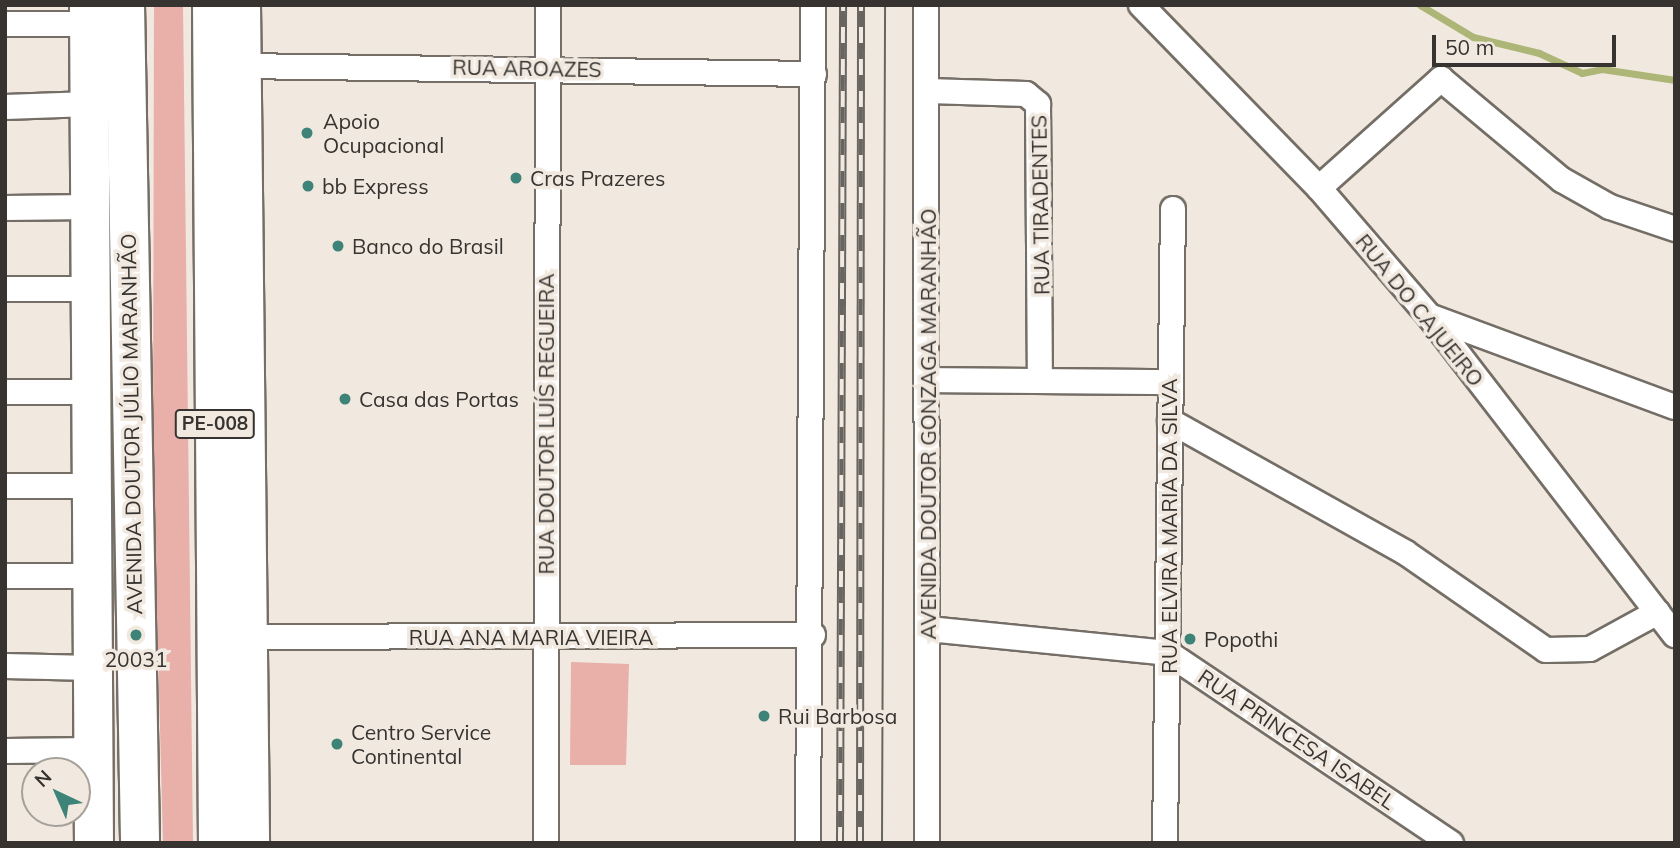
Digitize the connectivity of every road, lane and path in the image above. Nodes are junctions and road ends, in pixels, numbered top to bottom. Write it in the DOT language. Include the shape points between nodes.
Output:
graph roads {
  1 [pos="125,5"];
  2 [pos="212,5"];
  3 [pos="241,5"];
  4 [pos="548,5"];
  5 [pos="813,5"];
  6 [pos="926,5"];
  7 [pos="1141,5"];
  8 [pos="90,15"];
  9 [pos="5,24"];
  10 [pos="240,66"];
  11 [pos="549,68"];
  12 [pos="814,74"];
  13 [pos="928,91"];
  14 [pos="90,104"];
  15 [pos="5,107"];
  16 [pos="1319,188"];
  17 [pos="91,207"];
  18 [pos="5,208"];
  19 [pos="1173,209"];
  20 [pos="1675,229"];
  21 [pos="5,289"];
  22 [pos="91,289"];
  23 [pos="1429,316"];
  24 [pos="1040,379"];
  25 [pos="931,380"];
  26 [pos="1169,382"];
  27 [pos="5,392"];
  28 [pos="92,392"];
  29 [pos="1672,398"];
  30 [pos="1170,421"];
  31 [pos="5,486"];
  32 [pos="92,486"];
  33 [pos="5,576"];
  34 [pos="93,576"];
  35 [pos="1658,612"];
  36 [pos="929,629"];
  37 [pos="813,635"];
  38 [pos="1675,635"];
  39 [pos="544,636"];
  40 [pos="249,638"];
  41 [pos="1168,653"];
  42 [pos="5,666"];
  43 [pos="93,668"];
  44 [pos="94,750"];
  45 [pos="5,751"];
  46 [pos="94,843"];
  47 [pos="140,843"];
  48 [pos="218,843"];
  49 [pos="250,843"];
  50 [pos="546,843"];
  51 [pos="808,843"];
  52 [pos="927,843"];
  53 [pos="1165,843"];
  54 [pos="1451,843"];
  1 -- 47 [label="main road, AVENIDA DOUTOR JÚLIO MARANHÃO"];
  2 -- 48 [label="main road, PE-008"];
  3 -- 10 [label="main road"];
  4 -- 11 [label="street, RUA DOUTOR LUÍS REGUEIRA"];
  5 -- 12 [label="street"];
  6 -- 13 [label="street, AVENIDA DOUTOR GONZAGA MARANHÃO"];
  7 -- 16 [label="street, RUA DO CAJUEIRO"];
  8 -- 9 [label="street"];
  8 -- 14 [label="main road, AVENIDA DOUTOR JÚLIO MARANHÃO"];
  10 -- 11 [label="street, RUA AROAZES"];
  10 -- 40 [label="main road"];
  11 -- 12 [label="street, RUA AROAZES"];
  11 -- 39 [label="street, RUA DOUTOR LUÍS REGUEIRA"];
  12 -- 37 [label="street"];
  13 -- 24 [label="street, RUA TIRADENTES" via="1026,94 1038,104"];
  13 -- 25 [label="street, AVENIDA DOUTOR GONZAGA MARANHÃO"];
  14 -- 15 [label="street"];
  14 -- 17 [label="main road, AVENIDA DOUTOR JÚLIO MARANHÃO"];
  16 -- 20 [label="street" via="1441,79 1562,180 1610,207"];
  16 -- 23 [label="street, RUA DO CAJUEIRO"];
  17 -- 18 [label="street"];
  17 -- 22 [label="main road, AVENIDA DOUTOR JÚLIO MARANHÃO"];
  19 -- 26 [label="street, RUA ELVIRA MARIA DA SILVA"];
  21 -- 22 [label="street"];
  22 -- 28 [label="main road, AVENIDA DOUTOR JÚLIO MARANHÃO"];
  23 -- 29 [label="street"];
  23 -- 35 [label="street, RUA DO CAJUEIRO"];
  24 -- 25 [label="street"];
  24 -- 26 [label="street"];
  25 -- 36 [label="street, AVENIDA DOUTOR GONZAGA MARANHÃO"];
  26 -- 30 [label="street, RUA ELVIRA MARIA DA SILVA"];
  27 -- 28 [label="street"];
  28 -- 32 [label="main road, AVENIDA DOUTOR JÚLIO MARANHÃO"];
  30 -- 35 [label="street" via="1406,553 1546,650 1590,649"];
  30 -- 41 [label="street, RUA ELVIRA MARIA DA SILVA"];
  31 -- 32 [label="street"];
  32 -- 34 [label="main road, AVENIDA DOUTOR JÚLIO MARANHÃO"];
  33 -- 34 [label="street"];
  34 -- 43 [label="main road, AVENIDA DOUTOR JÚLIO MARANHÃO"];
  35 -- 38 [label="street, RUA DO CAJUEIRO"];
  36 -- 41 [label="street, RUA PRINCESA ISABEL"];
  36 -- 52 [label="street, AVENIDA DOUTOR GONZAGA MARANHÃO"];
  37 -- 39 [label="street, RUA ANA MARIA VIEIRA"];
  37 -- 51 [label="street"];
  39 -- 40 [label="street, RUA ANA MARIA VIEIRA"];
  39 -- 50 [label="street, RUA DOUTOR LUÍS REGUEIRA"];
  40 -- 49 [label="main road"];
  41 -- 53 [label="street, RUA ELVIRA MARIA DA SILVA"];
  41 -- 54 [label="street, RUA PRINCESA ISABEL"];
  42 -- 43 [label="street"];
  43 -- 44 [label="main road, AVENIDA DOUTOR JÚLIO MARANHÃO"];
  44 -- 45 [label="street"];
  44 -- 46 [label="main road, AVENIDA DOUTOR JÚLIO MARANHÃO"];
}
